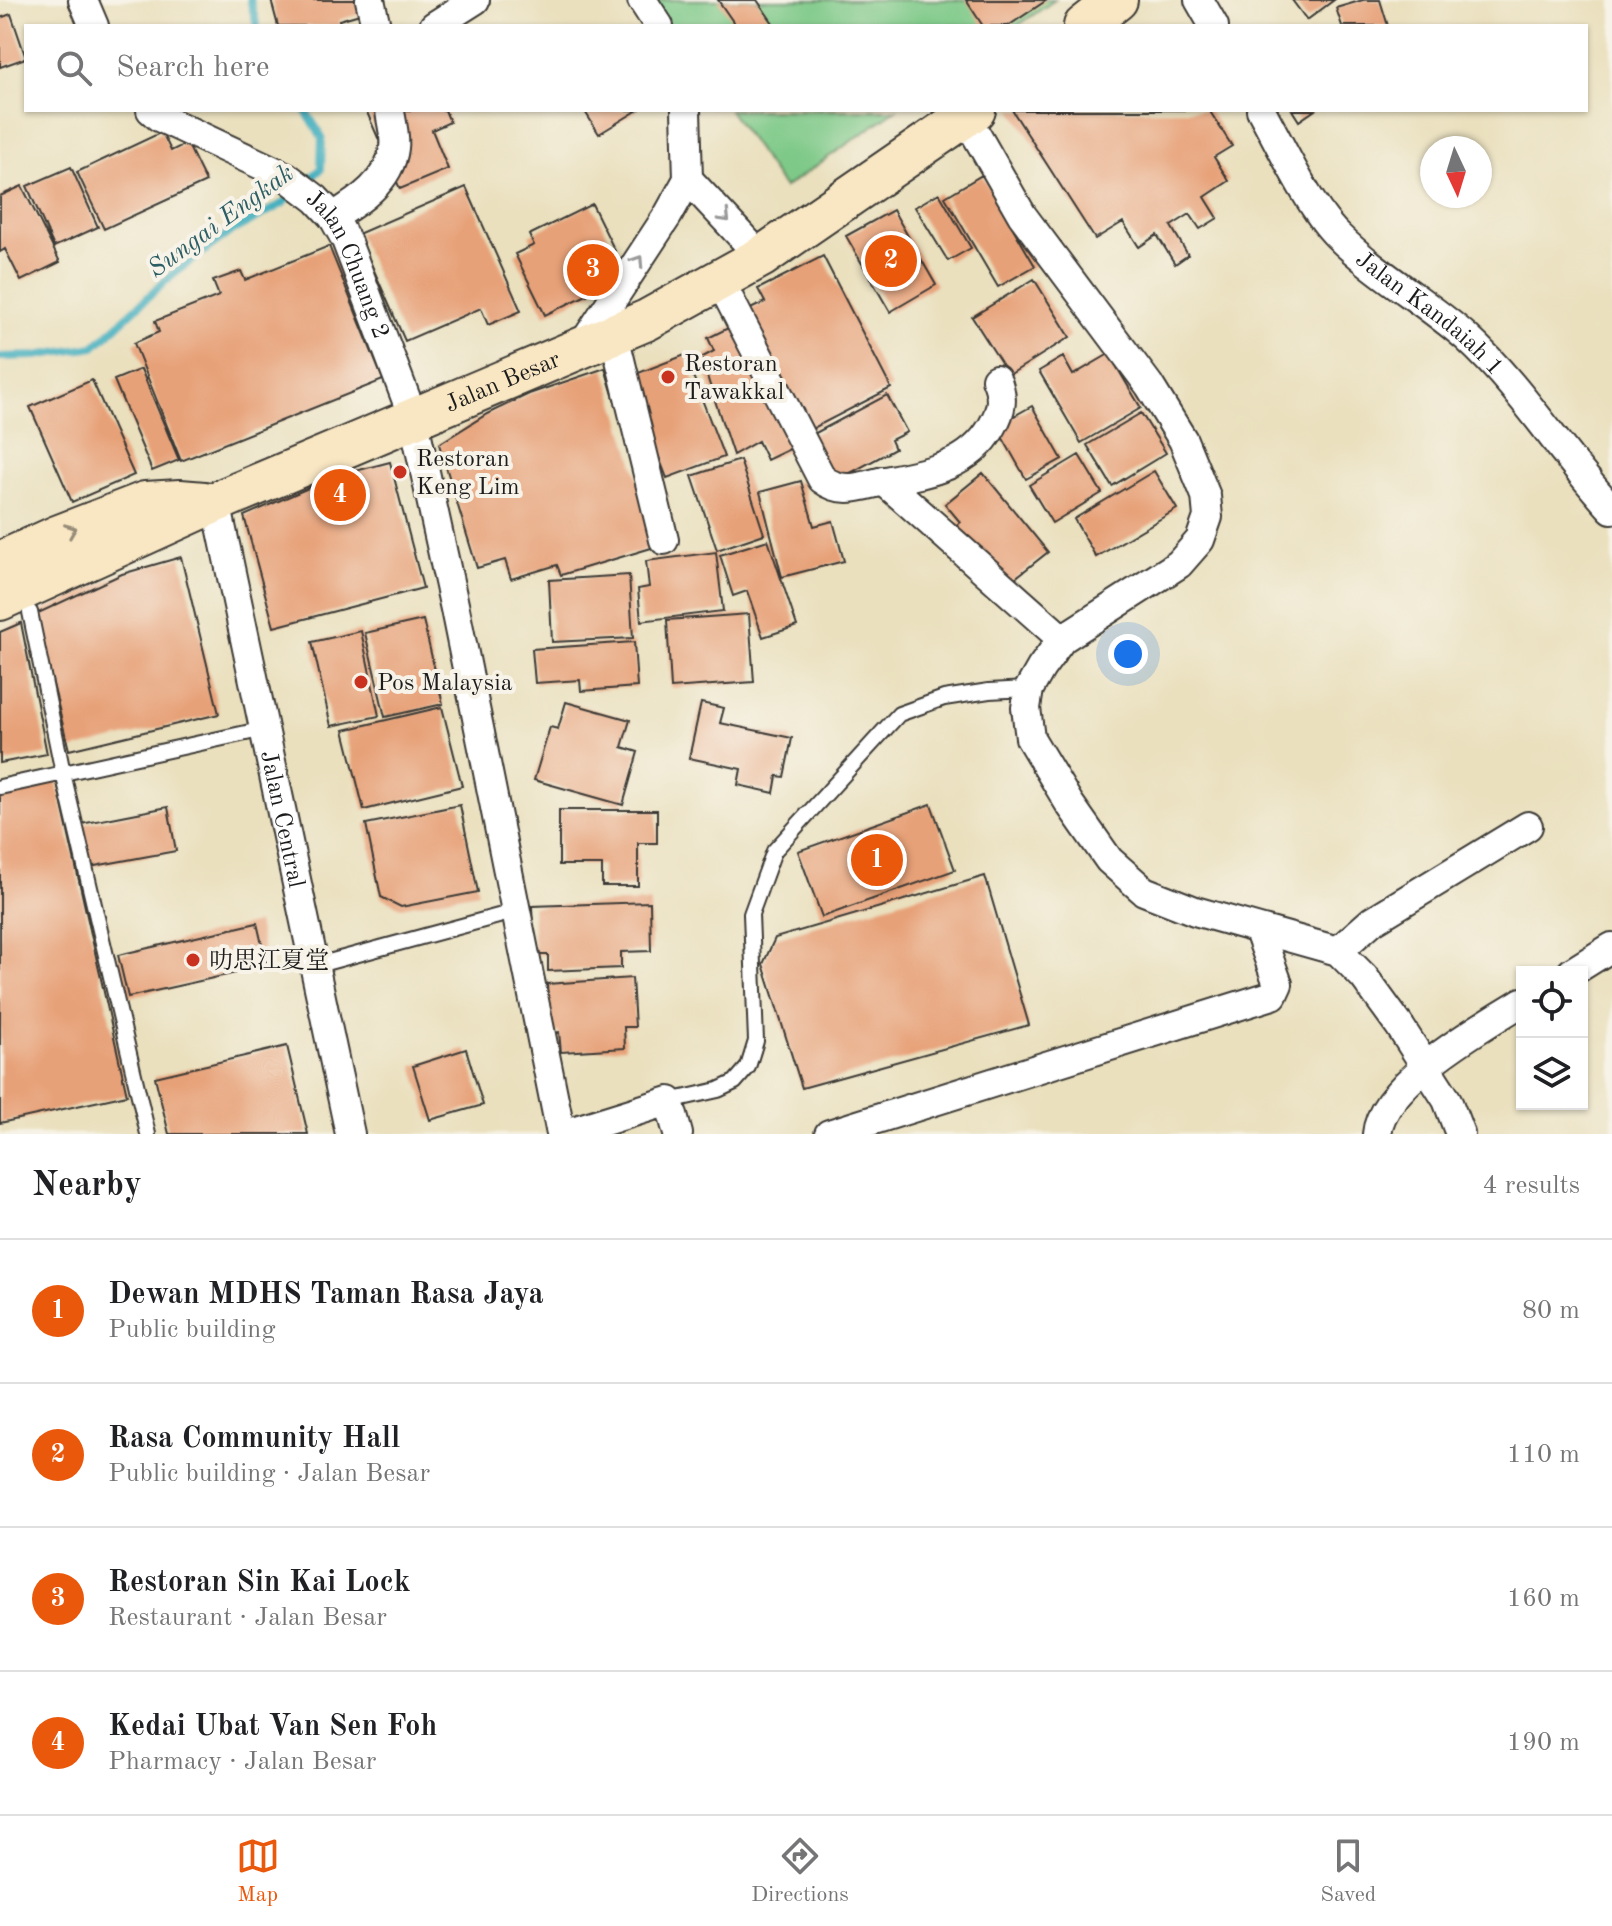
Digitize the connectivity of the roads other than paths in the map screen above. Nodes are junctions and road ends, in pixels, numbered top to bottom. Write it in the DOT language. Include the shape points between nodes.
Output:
graph roads {
  1 [pos="83,0"];
  2 [pos="370,0"];
  3 [pos="475,0"];
  4 [pos="642,0"];
  5 [pos="1199,0"];
  6 [pos="93,24"];
  7 [pos="376,24"];
  8 [pos="437,24"];
  9 [pos="658,24"];
  10 [pos="1213,24"];
  11 [pos="153,112"];
  12 [pos="390,112"];
  13 [pos="686,112"];
  14 [pos="1262,112"];
  15 [pos="971,114"];
  16 [pos="688,179"];
  17 [pos="324,208"];
  18 [pos="761,257"];
  19 [pos="720,281"];
  20 [pos="597,343"];
  21 [pos="996,379"];
  22 [pos="413,417"];
  23 [pos="884,481"];
  24 [pos="216,502"];
  25 [pos="1612,509"];
  26 [pos="664,540"];
  27 [pos="0,562"];
  28 [pos="10,612"];
  29 [pos="1062,639"];
  30 [pos="1029,689"];
  31 [pos="264,729"];
  32 [pos="63,773"];
  33 [pos="0,787"];
  34 [pos="1528,826"];
  35 [pos="517,911"];
  36 [pos="1259,931"];
  37 [pos="1612,947"];
  38 [pos="1338,951"];
  39 [pos="314,966"];
  40 [pos="1582,966"];
  41 [pos="1516,1006"];
  42 [pos="1426,1068"];
  43 [pos="669,1101"];
  44 [pos="148,1134"];
  45 [pos="350,1134"];
  46 [pos="562,1134"];
  47 [pos="678,1134"];
  48 [pos="829,1134"];
  49 [pos="1377,1134"];
  50 [pos="1460,1134"];
  1 -- 6 [label="street"];
  2 -- 7 [label="street"];
  3 -- 8 [label="street"];
  4 -- 9 [label="street"];
  5 -- 10 [label="street"];
  11 -- 17 [label="street, Jalan Chuang 2" via="287,177"];
  12 -- 17 [label="street" via="394,147 388,170 359,201"];
  13 -- 16 [label="street"];
  14 -- 25 [label="street, Jalan Kandaiah 1" via="1335,234 1465,337 1519,394"];
  15 -- 18 [label="main road, Jalan Besar"];
  15 -- 29 [label="street" via="1022,215 1149,385 1183,440 1206,496 1208,517 1200,540 1179,564"];
  16 -- 18 [label="street, one-way"];
  20 -- 16 [label="street, one-way"];
  17 -- 22 [label="street, Jalan Chuang 2" via="346,240"];
  18 -- 19 [label="main road, Jalan Besar"];
  19 -- 20 [label="main road, Jalan Besar"];
  19 -- 23 [label="street" via="822,479 833,487 851,488"];
  20 -- 22 [label="main road, Jalan Besar"];
  20 -- 26 [label="street"];
  21 -- 23 [label="street" via="1002,392 1000,413 981,445 927,473"];
  22 -- 24 [label="main road, Jalan Besar"];
  22 -- 35 [label="street, Jalan Chuang 2"];
  23 -- 29 [label="street"];
  27 -- 24 [label="main road, one-way" via="145,502"];
  24 -- 28 [label="main road, Jalan Besar"];
  24 -- 31 [label="street, Jalan Central"];
  28 -- 32 [label="lane"];
  29 -- 30 [label="street"];
  30 -- 36 [label="street" via="1030,738 1109,860 1144,891"];
  30 -- 43 [label="lane" via="944,698 899,714 774,851 751,914 756,1041 748,1067 718,1090"];
  31 -- 32 [label="lane"];
  31 -- 39 [label="street, Jalan Central"];
  32 -- 33 [label="lane"];
  32 -- 44 [label="lane"];
  34 -- 38 [label="street" via="1372,921"];
  35 -- 39 [label="lane"];
  35 -- 46 [label="street, Jalan Chuang 2"];
  36 -- 38 [label="street"];
  36 -- 48 [label="street" via="1278,984 1273,995"];
  37 -- 40 [label="street"];
  38 -- 42 [label="street" via="1364,977"];
  39 -- 45 [label="street, Jalan Central"];
  41 -- 42 [label="street"];
  42 -- 49 [label="street" via="1395,1096 1378,1119"];
  42 -- 50 [label="street" via="1447,1100"];
  43 -- 46 [label="street"];
  43 -- 47 [label="street"];
}
